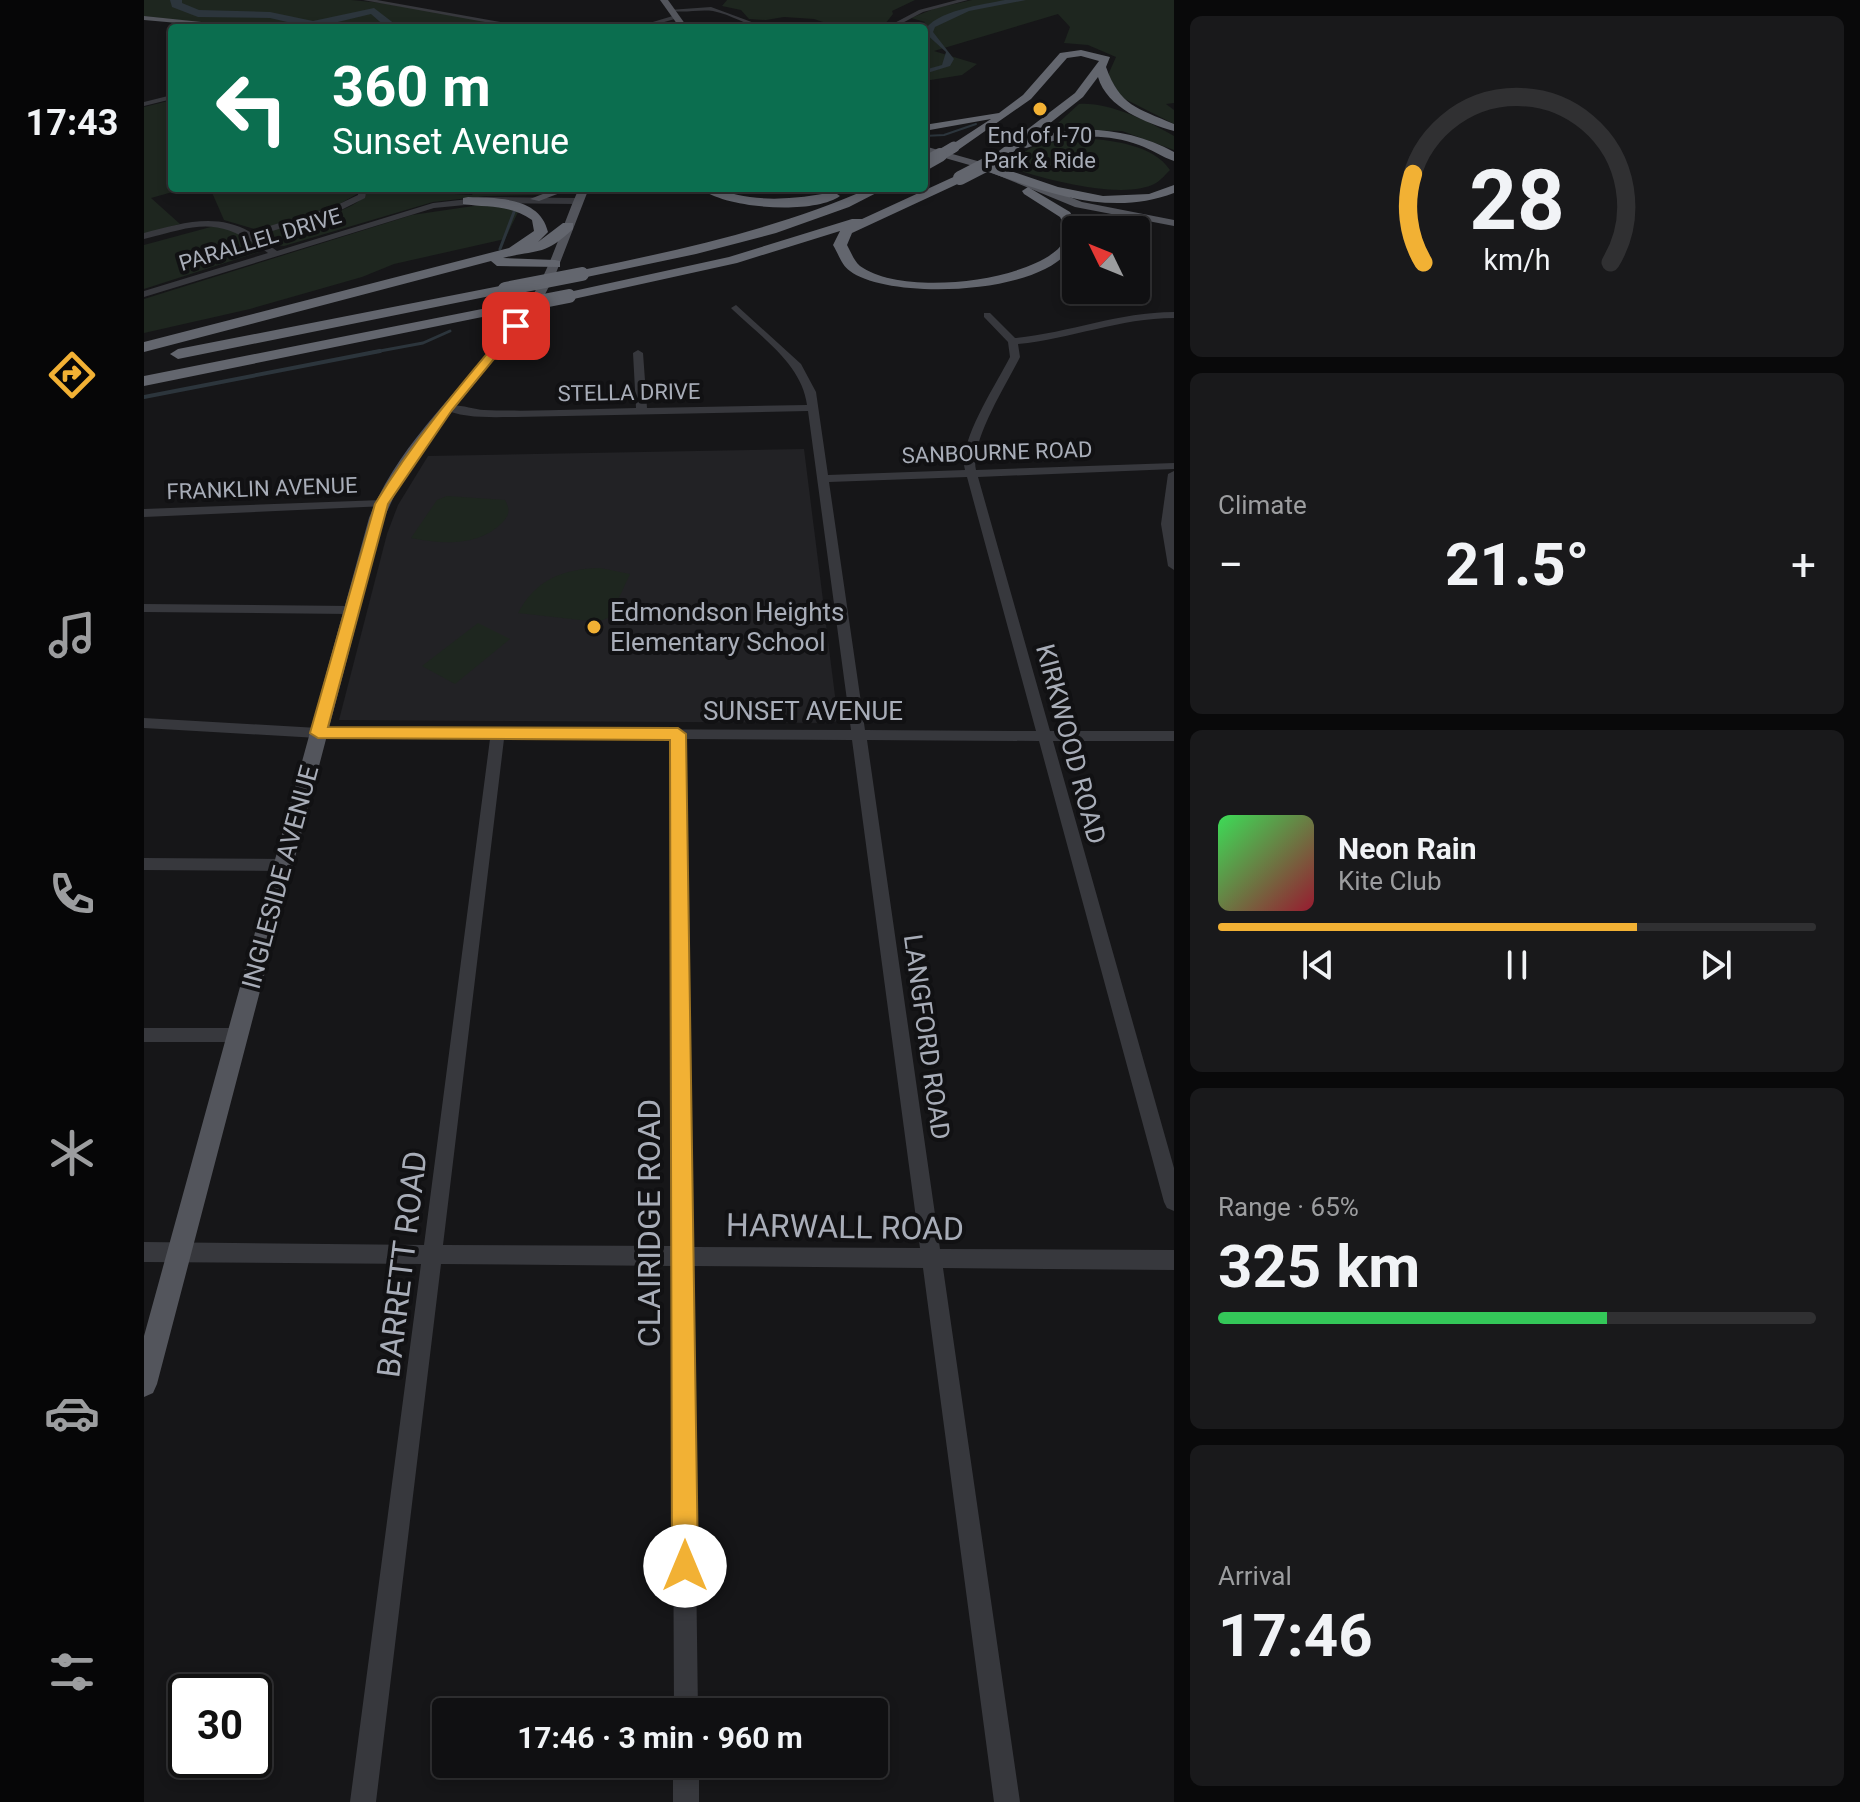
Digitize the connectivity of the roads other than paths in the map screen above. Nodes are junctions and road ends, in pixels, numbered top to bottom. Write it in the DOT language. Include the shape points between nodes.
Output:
graph roads {
  1 [pos="366,0"];
  2 [pos="664,0"];
  3 [pos="965,0"];
  4 [pos="674,14"];
  5 [pos="144,18"];
  6 [pos="144,24"];
  7 [pos="196,24"];
  8 [pos="507,24"];
  9 [pos="647,24"];
  10 [pos="681,24"];
  11 [pos="749,24"];
  12 [pos="896,24"];
  13 [pos="168,27"];
  14 [pos="1102,67"];
  15 [pos="168,98"];
  16 [pos="144,104"];
  17 [pos="1015,107"];
  18 [pos="928,127"];
  19 [pos="1174,128"];
  20 [pos="928,152"];
  21 [pos="928,152"];
  22 [pos="1174,157"];
  23 [pos="928,162"];
  24 [pos="990,163"];
  25 [pos="1174,189"];
  26 [pos="1028,191"];
  27 [pos="362,192"];
  28 [pos="556,192"];
  29 [pos="582,192"];
  30 [pos="717,192"];
  31 [pos="846,192"];
  32 [pos="871,192"];
  33 [pos="535,199"];
  34 [pos="468,201"];
  35 [pos="578,201"];
  36 [pos="888,211"];
  37 [pos="1174,223"];
  38 [pos="568,226"];
  39 [pos="250,235"];
  40 [pos="144,236"];
  41 [pos="274,253"];
  42 [pos="555,264"];
  43 [pos="477,265"];
  44 [pos="144,294"];
  45 [pos="311,304"];
  46 [pos="736,308"];
  47 [pos="987,315"];
  48 [pos="1174,315"];
  49 [pos="1013,341"];
  50 [pos="144,347"];
  51 [pos="638,353"];
  52 [pos="144,361"];
  53 [pos="144,381"];
  54 [pos="447,408"];
  55 [pos="813,408"];
  56 [pos="642,412"];
  57 [pos="1174,466"];
  58 [pos="971,473"];
  59 [pos="1174,474"];
  60 [pos="822,479"];
  61 [pos="382,504"];
  62 [pos="144,513"];
  63 [pos="1172,549"];
  64 [pos="1174,566"];
  65 [pos="144,608"];
  66 [pos="350,610"];
  67 [pos="144,723"];
  68 [pos="318,733"];
  69 [pos="498,733"];
  70 [pos="678,734"];
  71 [pos="859,735"];
  72 [pos="1044,736"];
  73 [pos="1174,736"];
  74 [pos="144,864"];
  75 [pos="283,865"];
  76 [pos="144,1035"];
  77 [pos="238,1035"];
  78 [pos="1174,1202"];
  79 [pos="144,1252"];
  80 [pos="179,1252"];
  81 [pos="434,1254"];
  82 [pos="683,1256"];
  83 [pos="933,1258"];
  84 [pos="1174,1260"];
  85 [pos="144,1384"];
  86 [pos="686,1698"];
  87 [pos="686,1778"];
  88 [pos="363,1802"];
  89 [pos="686,1802"];
  90 [pos="1007,1802"];
  1 -- 8 [label="street"];
  2 -- 4 [label="main road"];
  3 -- 12 [label="street" via="921,11"];
  4 -- 9 [label="street"];
  4 -- 10 [label="main road"];
  4 -- 11 [label="street" via="718,10"];
  5 -- 7 [label="main road"];
  6 -- 13 [label="main road"];
  14 -- 17 [label="highway" via="1086,58 1057,63"];
  14 -- 19 [label="highway" via="1102,82 1116,99"];
  14 -- 24 [label="highway" via="1054,117"];
  15 -- 16 [label="street"];
  17 -- 18 [label="highway" via="973,121"];
  17 -- 23 [label="highway, bridge"];
  20 -- 24 [label="main road"];
  21 -- 26 [label="main road"];
  22 -- 24 [label="highway" via="1133,140 1076,134 1041,139"];
  24 -- 25 [label="highway" via="1093,198 1134,199"];
  24 -- 36 [label="highway, bridge"];
  24 -- 37 [label="main road" via="1079,205"];
  26 -- 36 [label="highway" via="1070,220 1073,244 1043,264 959,287 894,284 848,262 841,252 842,237"];
  26 -- 37 [label="main road" via="1095,215"];
  27 -- 39 [label="street" via="346,205"];
  28 -- 33 [label="main road"];
  29 -- 35 [label="main road, INGLESIDE AVENUE"];
  30 -- 31 [label="highway" via="774,203"];
  32 -- 52 [label="highway, bridge" via="748,236"];
  33 -- 34 [label="street, PARALLEL DRIVE"];
  33 -- 35 [label="street, PARALLEL DRIVE"];
  34 -- 41 [label="street, PARALLEL DRIVE" via="401,214"];
  34 -- 45 [label="highway" via="524,209 538,218 541,232 514,251"];
  35 -- 38 [label="main road, INGLESIDE AVENUE"];
  36 -- 53 [label="highway, bridge" via="732,260"];
  38 -- 42 [label="main road, INGLESIDE AVENUE"];
  38 -- 43 [label="highway" via="538,249"];
  39 -- 40 [label="street" via="227,223 210,222"];
  39 -- 41 [label="street"];
  41 -- 44 [label="street, PARALLEL DRIVE"];
  42 -- 43 [label="highway"];
  42 -- 54 [label="main road, INGLESIDE AVENUE" via="522,319"];
  43 -- 45 [label="highway"];
  45 -- 50 [label="highway"];
  46 -- 55 [label="street, LANGFORD ROAD" via="797,366 808,383"];
  47 -- 49 [label="street"];
  48 -- 49 [label="street" via="1132,316 1043,339"];
  49 -- 58 [label="street, KIRKWOOD ROAD" via="1012,364 969,453"];
  51 -- 56 [label="street"];
  54 -- 56 [label="street, STELLA DRIVE" via="492,414"];
  54 -- 61 [label="main road, INGLESIDE AVENUE"];
  55 -- 56 [label="street, STELLA DRIVE"];
  55 -- 60 [label="street, LANGFORD ROAD"];
  57 -- 58 [label="street, SANBOURNE ROAD"];
  58 -- 60 [label="street, SANBOURNE ROAD"];
  58 -- 72 [label="street, KIRKWOOD ROAD"];
  59 -- 63 [label="street" via="1167,508"];
  60 -- 71 [label="street, LANGFORD ROAD"];
  61 -- 62 [label="street, FRANKLIN AVENUE"];
  61 -- 66 [label="main road, INGLESIDE AVENUE"];
  63 -- 64 [label="street"];
  65 -- 66 [label="street"];
  66 -- 68 [label="main road, INGLESIDE AVENUE"];
  67 -- 68 [label="street, SUNSET AVENUE"];
  68 -- 69 [label="street, SUNSET AVENUE"];
  68 -- 75 [label="main road, INGLESIDE AVENUE"];
  69 -- 70 [label="street, SUNSET AVENUE"];
  69 -- 81 [label="street, BARRETT ROAD"];
  70 -- 71 [label="street, SUNSET AVENUE"];
  70 -- 82 [label="street, CLAIRIDGE ROAD"];
  71 -- 72 [label="street, SUNSET AVENUE"];
  71 -- 83 [label="street, LANGFORD ROAD"];
  72 -- 73 [label="street, SUNSET AVENUE"];
  72 -- 78 [label="street, KIRKWOOD ROAD"];
  74 -- 75 [label="street"];
  75 -- 77 [label="main road, INGLESIDE AVENUE"];
  76 -- 77 [label="street"];
  77 -- 80 [label="main road, INGLESIDE AVENUE"];
  79 -- 80 [label="street, HARWALL ROAD"];
  80 -- 81 [label="street, HARWALL ROAD"];
  80 -- 85 [label="main road, INGLESIDE AVENUE"];
  81 -- 82 [label="street, HARWALL ROAD"];
  81 -- 88 [label="street, BARRETT ROAD"];
  82 -- 83 [label="street, HARWALL ROAD"];
  82 -- 86 [label="street, CLAIRIDGE ROAD"];
  83 -- 84 [label="street, HARWALL ROAD"];
  83 -- 90 [label="street, LANGFORD ROAD"];
  87 -- 89 [label="street"];
}
